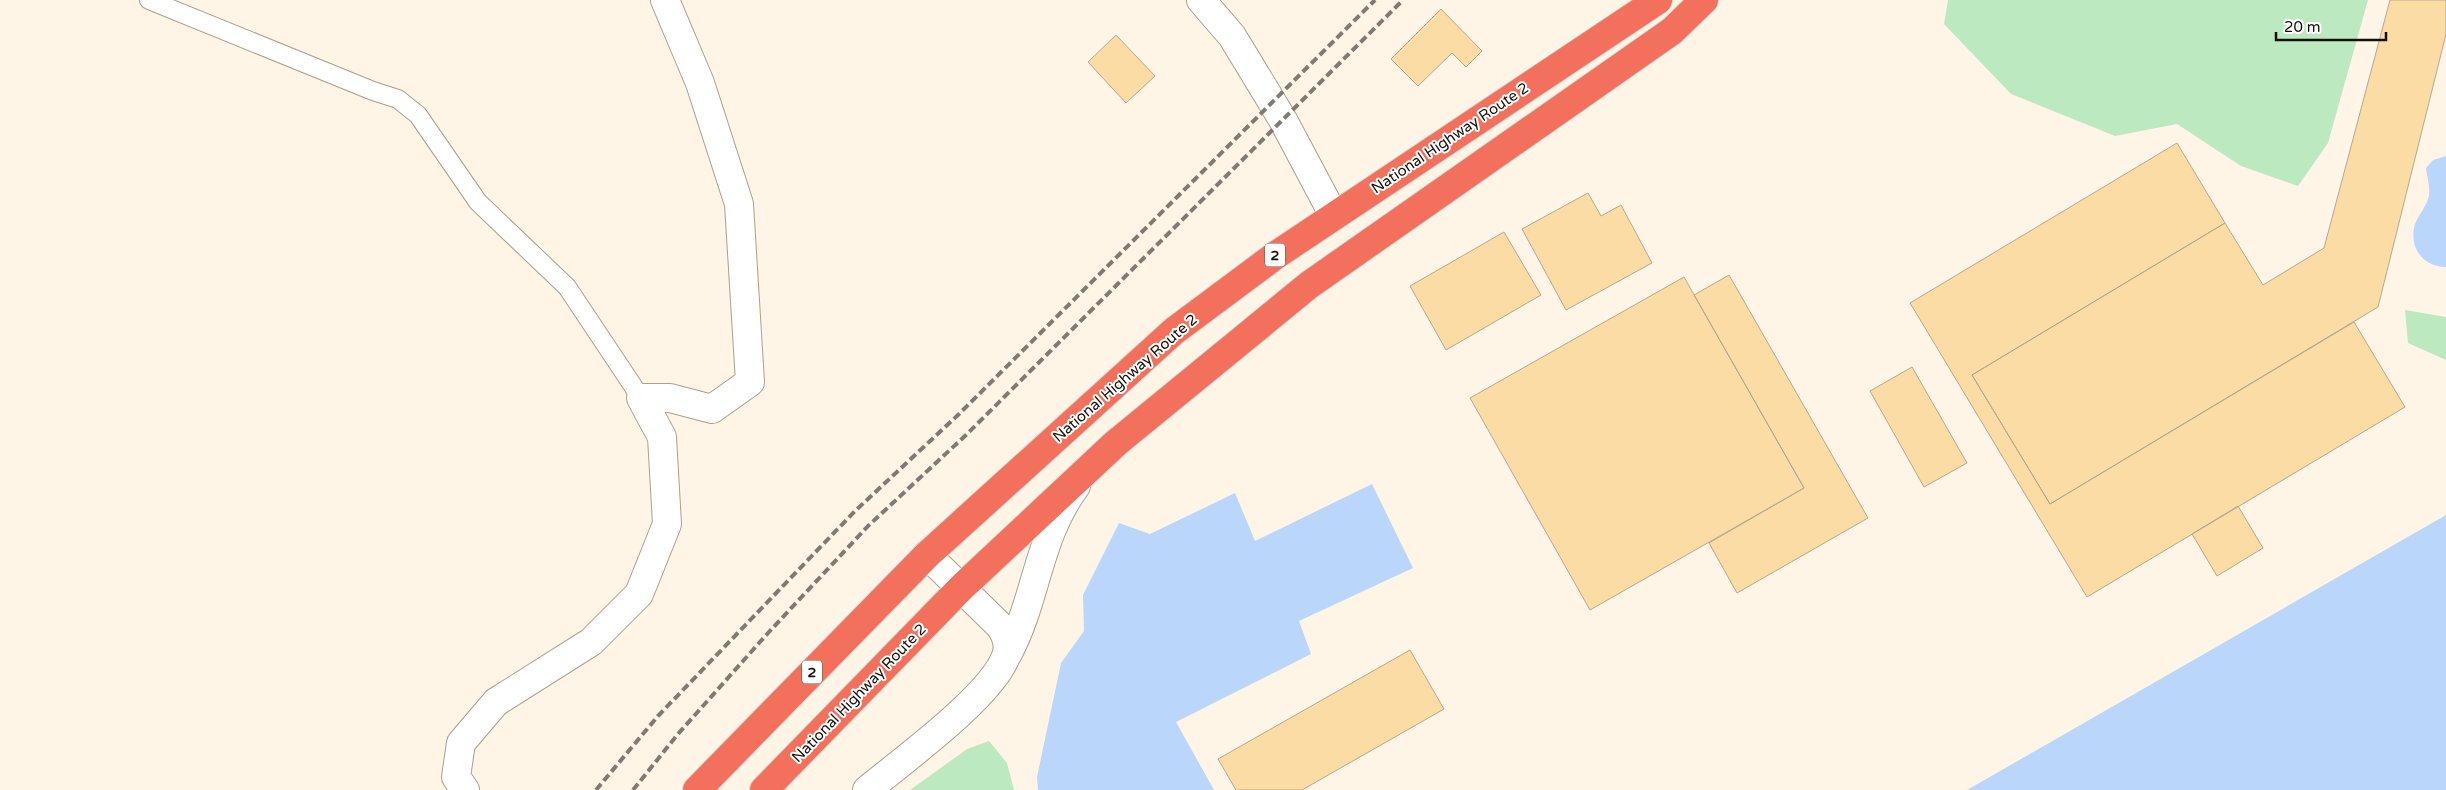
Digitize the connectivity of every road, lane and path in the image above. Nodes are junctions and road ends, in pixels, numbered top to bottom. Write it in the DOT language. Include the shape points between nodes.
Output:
graph roads {
  1 [pos="148,0"];
  2 [pos="665,0"];
  3 [pos="1201,0"];
  4 [pos="1658,0"];
  5 [pos="1704,0"];
  6 [pos="1334,216"];
  7 [pos="641,398"];
  8 [pos="1116,443"];
  9 [pos="927,555"];
  10 [pos="962,588"];
  11 [pos="1007,655"];
  12 [pos="460,783"];
  13 [pos="697,790"];
  14 [pos="764,790"];
  15 [pos="867,790"];
  1 -- 7 [label="lane" via="373,91 398,98 418,115 478,202 567,287"];
  2 -- 7 [label="street" via="700,83 739,204 750,382 712,409 670,398"];
  3 -- 6 [label="street" via="1232,36 1283,120"];
  4 -- 6 [label="highway, National Highway Route 2 / 2"];
  5 -- 8 [label="highway, National Highway Route 2" via="1672,31 1309,285"];
  6 -- 9 [label="highway, National Highway Route 2 / 2" via="1174,331"];
  7 -- 12 [label="street" via="662,437 667,524 639,594 591,642 496,702 461,743"];
  8 -- 10 [label="highway, National Highway Route 2"];
  8 -- 11 [label="street" via="1089,469 1049,530 1026,611"];
  9 -- 10 [label="street"];
  9 -- 13 [label="highway, National Highway Route 2 / 2"];
  10 -- 11 [label="street" via="999,624 1008,644"];
  10 -- 14 [label="highway, National Highway Route 2"];
  11 -- 15 [label="street" via="977,697"];
}
